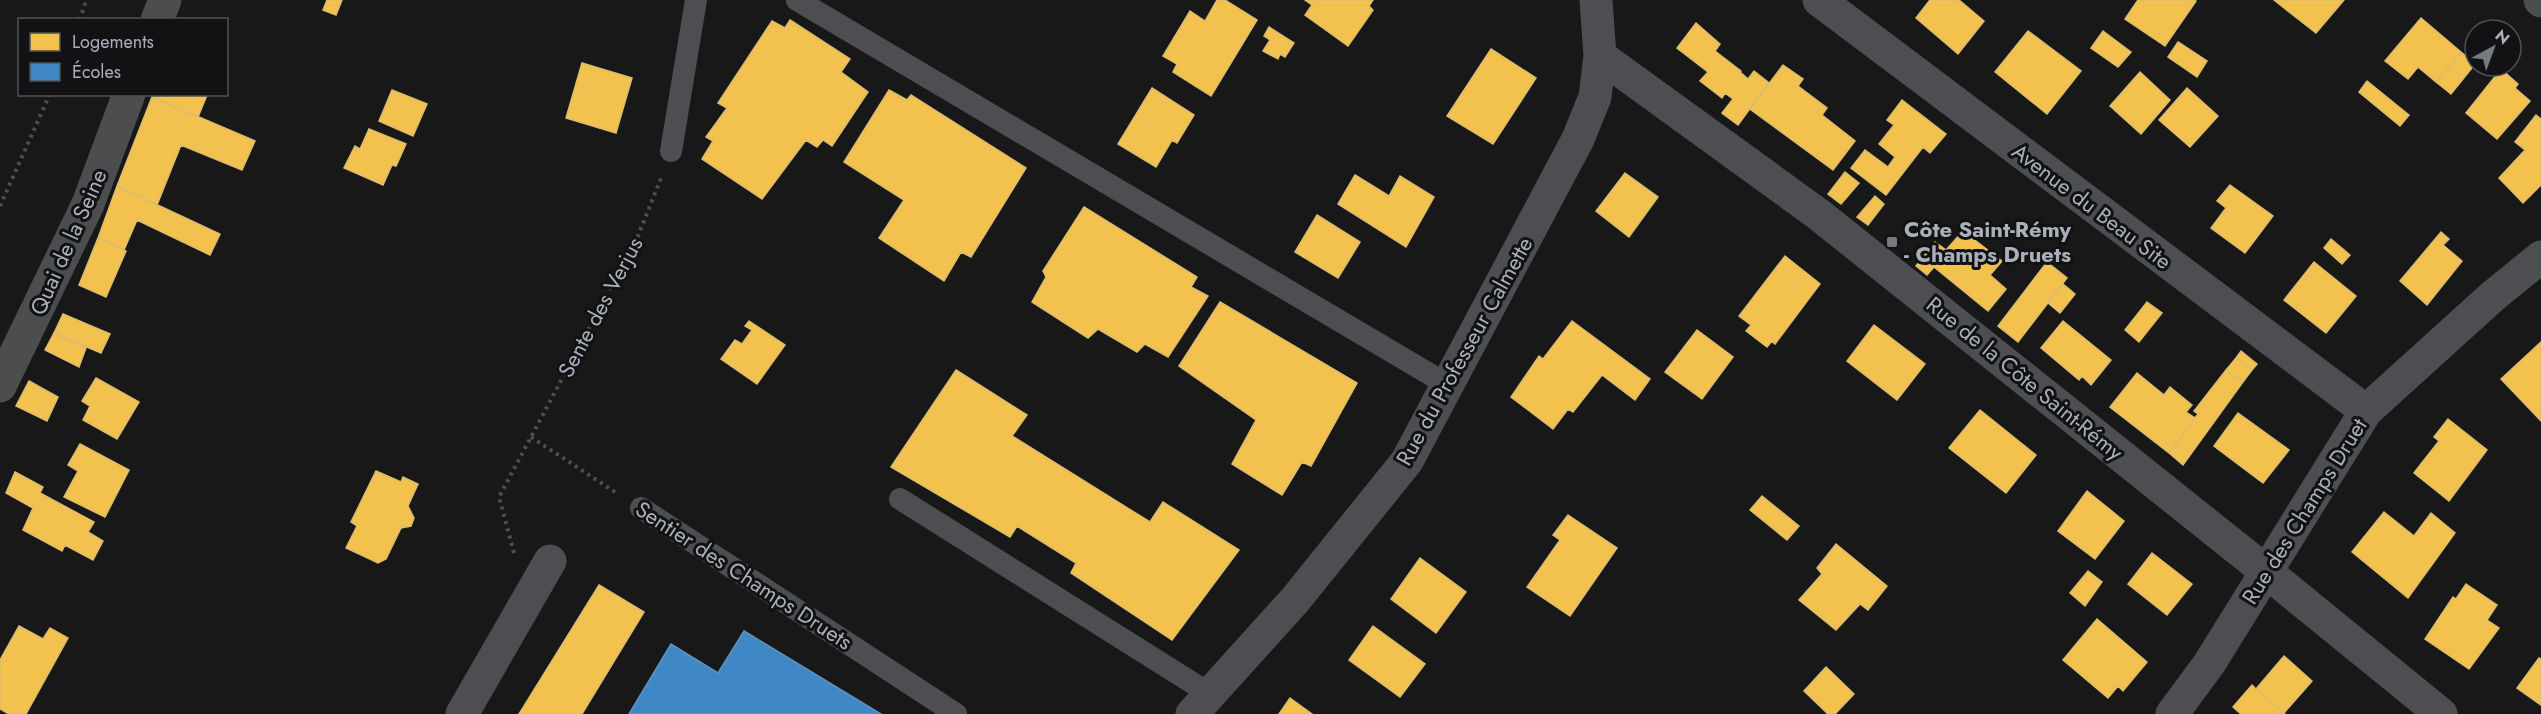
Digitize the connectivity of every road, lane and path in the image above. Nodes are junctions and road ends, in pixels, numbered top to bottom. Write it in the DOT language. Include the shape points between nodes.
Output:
graph roads {
  1 [pos="86,0"];
  2 [pos="165,0"];
  3 [pos="696,0"];
  4 [pos="797,0"];
  5 [pos="1596,0"];
  6 [pos="1819,0"];
  7 [pos="81,18"];
  8 [pos="158,18"];
  9 [pos="1600,56"];
  10 [pos="49,96"];
  11 [pos="128,96"];
  12 [pos="671,151"];
  13 [pos="0,206"];
  14 [pos="2541,257"];
  15 [pos="1448,385"];
  16 [pos="0,386"];
  17 [pos="2366,411"];
  18 [pos="531,437"];
  19 [pos="900,499"];
  20 [pos="641,508"];
  21 [pos="550,561"];
  22 [pos="2267,573"];
  23 [pos="528,603"];
  24 [pos="1201,704"];
  25 [pos="462,714"];
  26 [pos="956,714"];
  27 [pos="2172,714"];
  28 [pos="2441,714"];
  1 -- 7 [label="path"];
  2 -- 8 [label="street"];
  3 -- 12 [label="lane"];
  4 -- 15 [label="lane"];
  5 -- 9 [label="street, Rue du Professeur Calmette"];
  6 -- 17 [label="street, Avenue du Beau Site"];
  9 -- 15 [label="street, Rue du Professeur Calmette" via="1595,97 1578,139"];
  9 -- 22 [label="street, Rue de la Côte Saint-Rémy" via="1818,214"];
  10 -- 13 [label="path"];
  11 -- 16 [label="street, Quai de la Seine" via="88,204"];
  12 -- 18 [label="path, Sente des Verjus" via="638,236"];
  14 -- 17 [label="street, Rue des Champs Druet"];
  15 -- 24 [label="street, Rue du Professeur Calmette" via="1407,461 1295,600"];
  17 -- 22 [label="street, Rue des Champs Druet"];
  18 -- 20 [label="path, Sentier des Champs Druets"];
  18 -- 23 [label="path, Sente des Verjus" via="499,497"];
  19 -- 24 [label="lane"];
  20 -- 26 [label="lane, Sentier des Champs Druets"];
  21 -- 23 [label="street"];
  22 -- 27 [label="street, Rue des Champs Druet"];
  22 -- 28 [label="street, Rue de la Côte Saint-Rémy"];
  23 -- 25 [label="street"];
}
